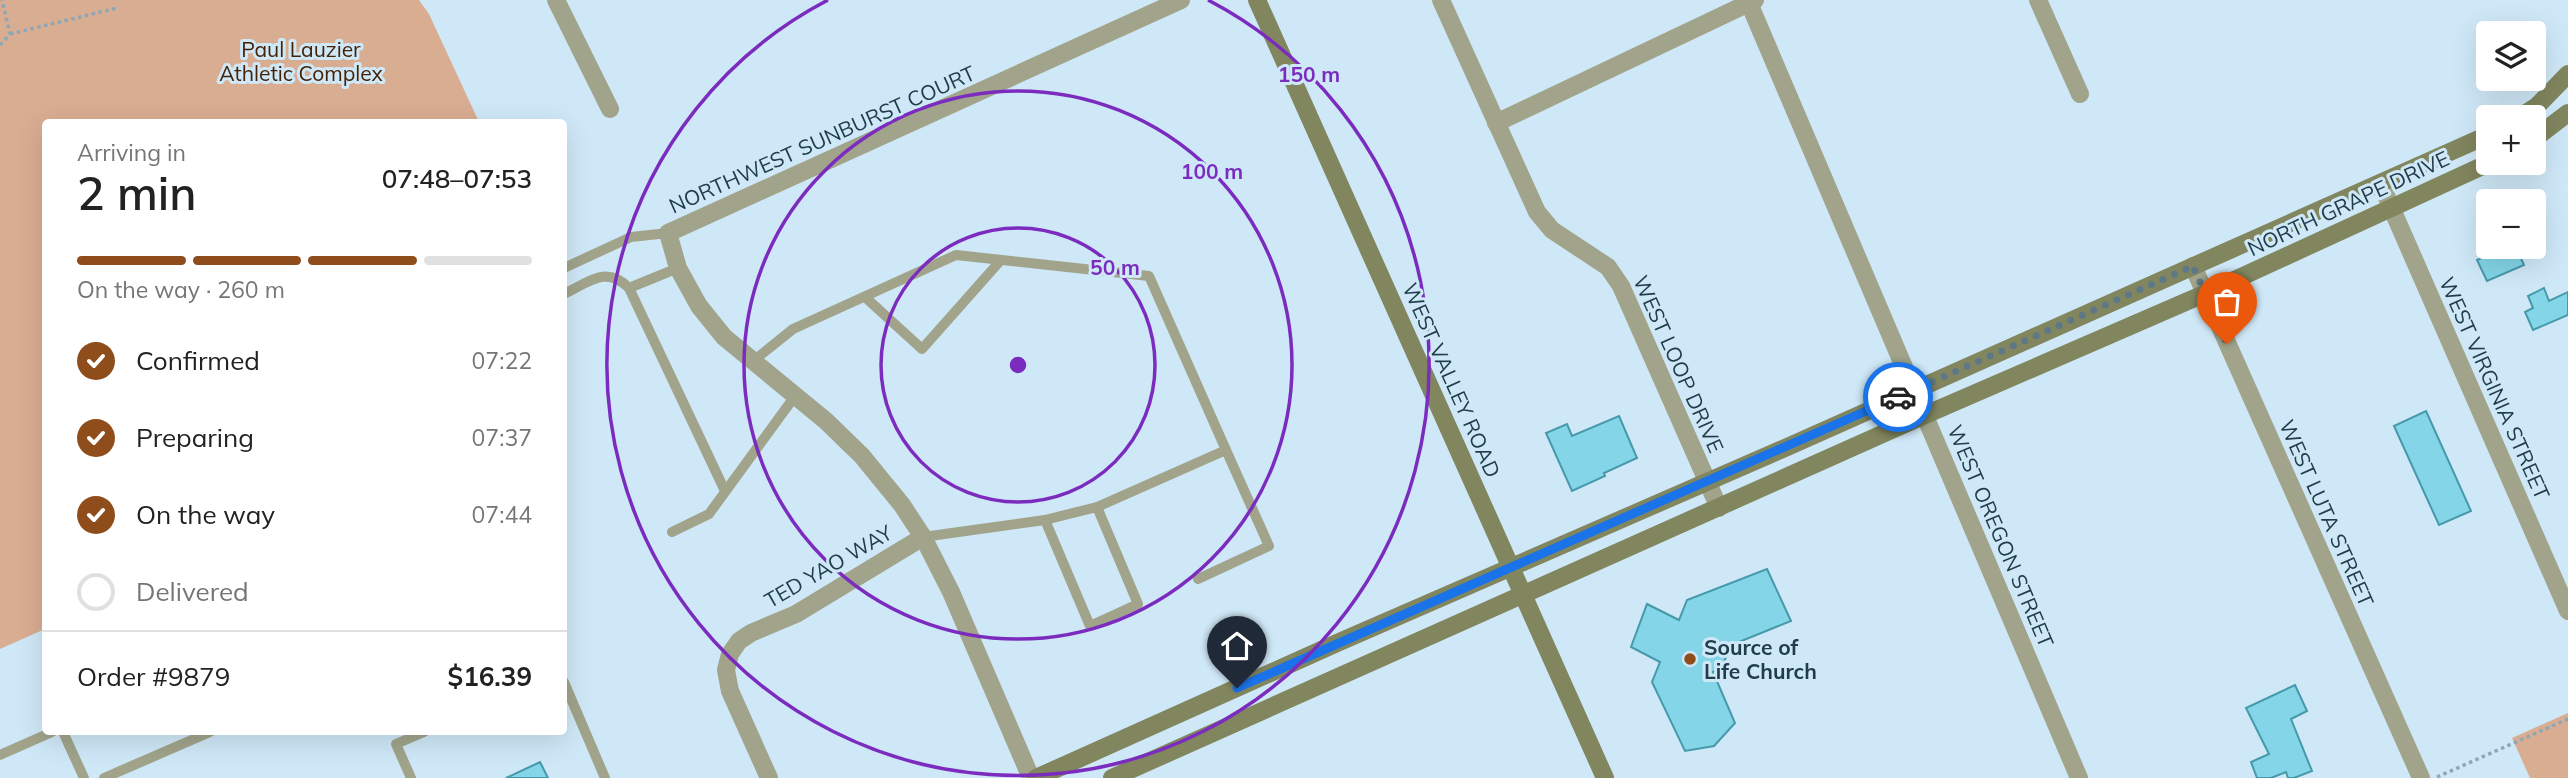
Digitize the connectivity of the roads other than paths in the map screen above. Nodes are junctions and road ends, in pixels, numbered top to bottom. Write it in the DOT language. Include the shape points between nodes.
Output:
graph roads {
  1 [pos="556,0"];
  2 [pos="1181,0"];
  3 [pos="1257,0"];
  4 [pos="1441,0"];
  5 [pos="2038,0"];
  6 [pos="1752,1"];
  7 [pos="2568,74"];
  8 [pos="2080,94"];
  9 [pos="2538,105"];
  10 [pos="610,109"];
  11 [pos="2568,113"];
  12 [pos="1496,123"];
  13 [pos="2546,130"];
  14 [pos="2476,140"];
  15 [pos="2476,169"];
  16 [pos="2381,184"];
  17 [pos="2390,208"];
  18 [pos="668,233"];
  19 [pos="1001,260"];
  20 [pos="2193,266"];
  21 [pos="567,267"];
  22 [pos="678,268"];
  23 [pos="629,288"];
  24 [pos="567,293"];
  25 [pos="2204,294"];
  26 [pos="865,297"];
  27 [pos="752,362"];
  28 [pos="1915,389"];
  29 [pos="794,396"];
  30 [pos="1925,415"];
  31 [pos="1226,450"];
  32 [pos="1708,481"];
  33 [pos="725,491"];
  34 [pos="1097,507"];
  35 [pos="1719,508"];
  36 [pos="1045,520"];
  37 [pos="672,532"];
  38 [pos="923,537"];
  39 [pos="1511,566"];
  40 [pos="1198,579"];
  41 [pos="1523,594"];
  42 [pos="2568,611"];
  43 [pos="567,689"];
  44 [pos="45,735"];
  45 [pos="64,735"];
  46 [pos="203,735"];
  47 [pos="417,735"];
  48 [pos="0,755"];
  49 [pos="84,778"];
  50 [pos="104,778"];
  51 [pos="411,778"];
  52 [pos="606,778"];
  53 [pos="769,778"];
  54 [pos="1034,778"];
  55 [pos="1112,778"];
  56 [pos="1605,778"];
  57 [pos="2079,778"];
  58 [pos="2421,778"];
  1 -- 10 [label="street"];
  2 -- 18 [label="street, NORTHWEST SUNBURST COURT"];
  3 -- 39 [label="main road, WEST VALLEY ROAD"];
  4 -- 12 [label="street, WEST LOOP DRIVE"];
  5 -- 8 [label="street"];
  6 -- 12 [label="street"];
  6 -- 28 [label="street, WEST OREGON STREET"];
  7 -- 9 [label="main road"];
  11 -- 13 [label="main road"];
  12 -- 32 [label="street, WEST LOOP DRIVE" via="1537,212 1552,230 1608,267 1620,286"];
  14 -- 16 [label="main road"];
  15 -- 17 [label="main road, NORTH GRAPE DRIVE"];
  16 -- 17 [label="street, WEST VIRGINIA STREET"];
  16 -- 20 [label="main road"];
  17 -- 25 [label="main road, NORTH GRAPE DRIVE"];
  17 -- 42 [label="street, WEST VIRGINIA STREET"];
  18 -- 21 [label="lane" via="631,237"];
  18 -- 22 [label="street, NORTHWEST SUNBURST COURT"];
  19 -- 26 [label="lane" via="956,255"];
  19 -- 26 [label="lane" via="922,349"];
  19 -- 31 [label="lane" via="1149,276"];
  20 -- 25 [label="street, WEST LUTA STREET"];
  20 -- 28 [label="main road"];
  22 -- 23 [label="lane"];
  22 -- 27 [label="street, NORTHWEST SUNBURST COURT" via="723,337"];
  23 -- 24 [label="lane" via="619,278 604,275"];
  23 -- 33 [label="lane"];
  25 -- 30 [label="main road, NORTH GRAPE DRIVE"];
  25 -- 58 [label="street, WEST LUTA STREET"];
  26 -- 27 [label="lane" via="793,329"];
  27 -- 29 [label="street, NORTHWEST SUNBURST COURT"];
  28 -- 30 [label="street, WEST OREGON STREET"];
  28 -- 32 [label="main road"];
  29 -- 33 [label="lane"];
  29 -- 38 [label="street, NORTHWEST SUNBURST COURT" via="862,456"];
  30 -- 35 [label="main road, NORTH GRAPE DRIVE"];
  30 -- 57 [label="street, WEST OREGON STREET"];
  31 -- 34 [label="lane"];
  31 -- 40 [label="lane" via="1269,547"];
  32 -- 35 [label="street, WEST LOOP DRIVE"];
  32 -- 39 [label="main road"];
  33 -- 37 [label="lane" via="709,514"];
  34 -- 36 [label="lane"];
  34 -- 36 [label="lane" via="1138,604 1090,626"];
  35 -- 41 [label="main road, NORTH GRAPE DRIVE"];
  36 -- 38 [label="lane"];
  38 -- 53 [label="street, TED YAO WAY" via="796,614 738,641 722,662"];
  38 -- 54 [label="street, NORTHWEST SUNBURST COURT"];
  39 -- 41 [label="main road, WEST VALLEY ROAD"];
  39 -- 54 [label="main road"];
  41 -- 55 [label="main road, NORTH GRAPE DRIVE"];
  41 -- 56 [label="main road, WEST VALLEY ROAD"];
  43 -- 52 [label="lane"];
  44 -- 48 [label="lane"];
  45 -- 49 [label="lane"];
  46 -- 50 [label="lane"];
  47 -- 51 [label="lane" via="396,744"];
}
